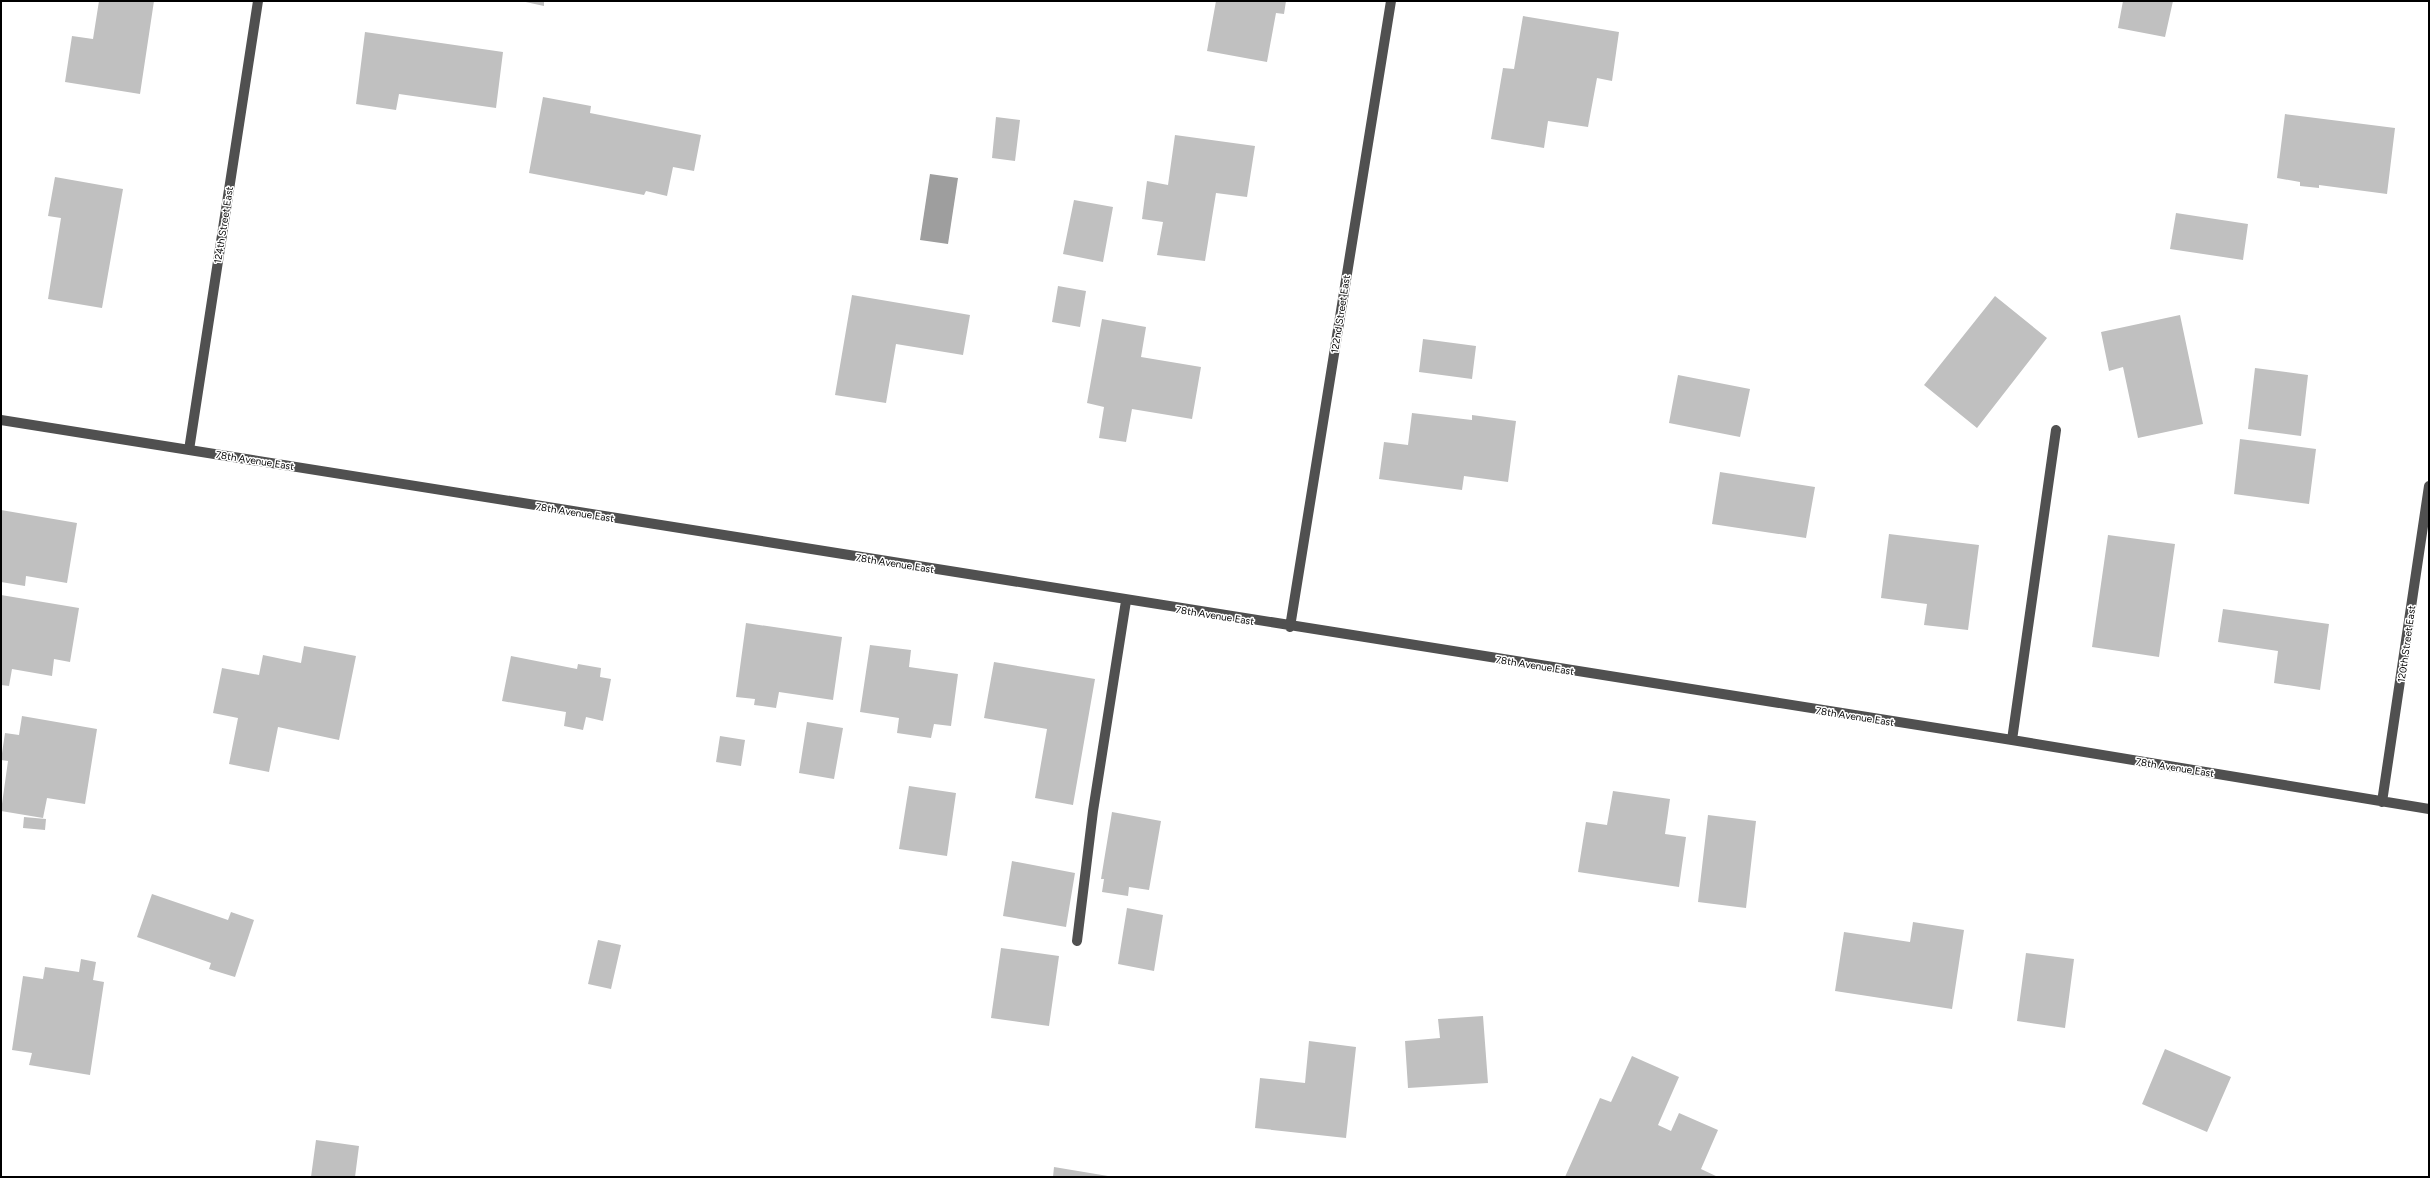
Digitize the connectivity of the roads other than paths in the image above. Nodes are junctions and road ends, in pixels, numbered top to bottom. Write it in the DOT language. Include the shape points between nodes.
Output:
graph roads {
  1 [pos="258,1"];
  2 [pos="1391,1"];
  3 [pos="1,420"];
  4 [pos="2056,430"];
  5 [pos="189,450"];
  6 [pos="2429,486"];
  7 [pos="1126,600"];
  8 [pos="1290,627"];
  9 [pos="2012,740"];
  10 [pos="2382,802"];
  11 [pos="2429,809"];
  12 [pos="1076,941"];
  1 -- 5 [label="street, 124th Street East"];
  2 -- 8 [label="street, 122nd Street East"];
  3 -- 5 [label="street, 78th Avenue East"];
  4 -- 9 [label="street"];
  5 -- 7 [label="street, 78th Avenue East"];
  6 -- 10 [label="street, 120th Street East"];
  7 -- 8 [label="street, 78th Avenue East"];
  7 -- 12 [label="street" via="1107,712"];
  8 -- 9 [label="street, 78th Avenue East"];
  9 -- 10 [label="street, 78th Avenue East"];
  10 -- 11 [label="street, 78th Avenue East"];
}
